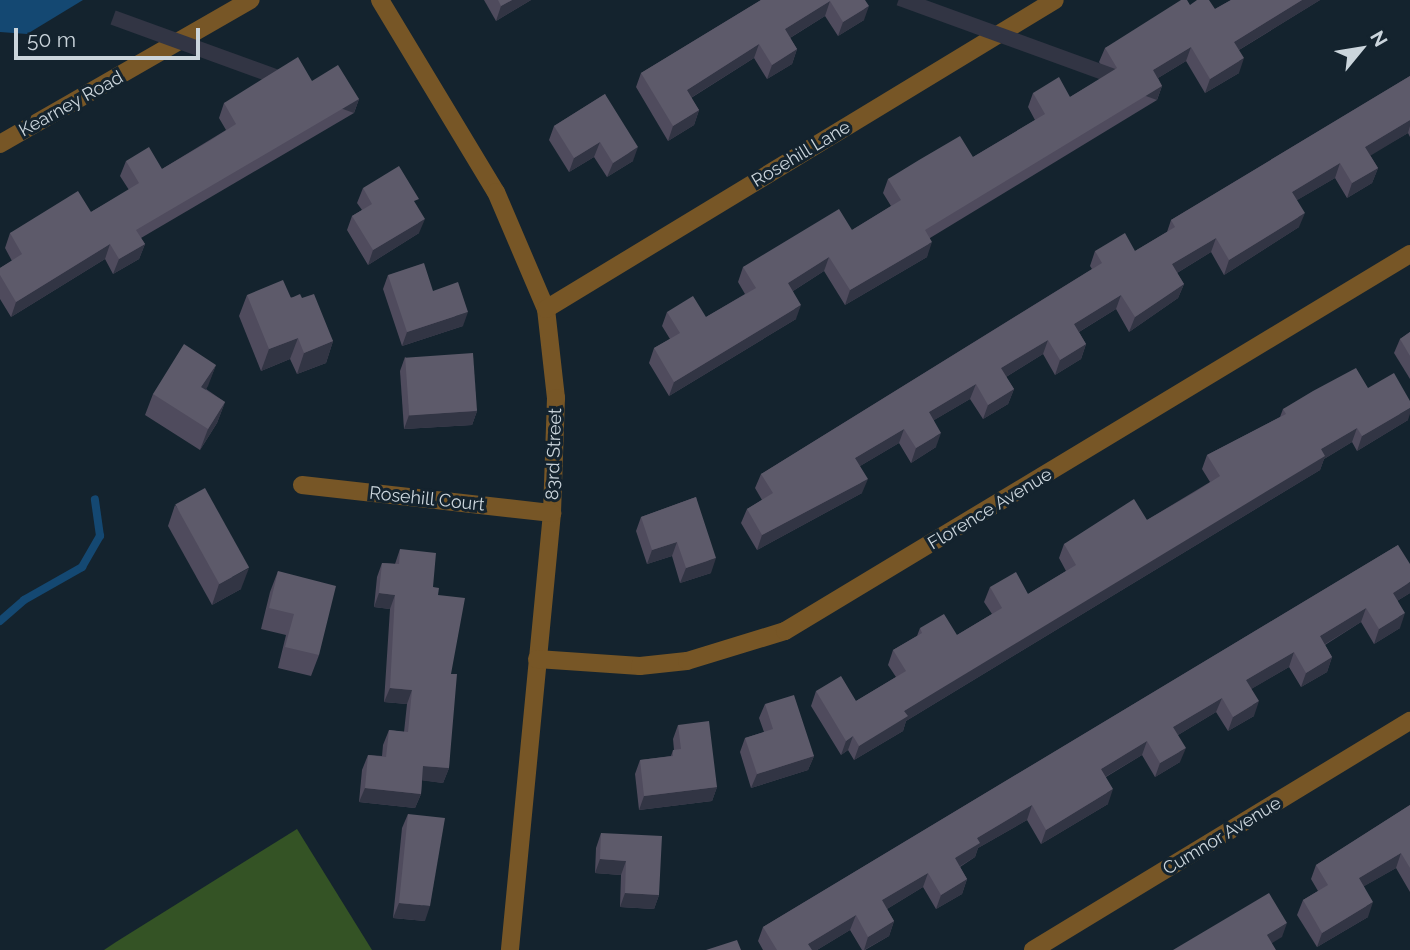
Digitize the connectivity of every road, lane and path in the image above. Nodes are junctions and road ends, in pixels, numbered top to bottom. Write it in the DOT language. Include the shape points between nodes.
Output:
graph roads {
  1 [pos="250,0"];
  2 [pos="380,0"];
  3 [pos="1055,0"];
  4 [pos="0,144"];
  5 [pos="1410,254"];
  6 [pos="546,309"];
  7 [pos="302,485"];
  8 [pos="552,513"];
  9 [pos="537,659"];
  10 [pos="1410,721"];
  11 [pos="510,950"];
  12 [pos="1033,950"];
  1 -- 4 [label="street, Kearney Road"];
  2 -- 6 [label="street, 83rd Street" via="496,192"];
  3 -- 6 [label="street, Rosehill Lane"];
  5 -- 9 [label="street, Florence Avenue" via="785,631 687,661 640,666"];
  6 -- 8 [label="street, 83rd Street" via="557,414"];
  7 -- 8 [label="street, Rosehill Court"];
  8 -- 9 [label="street, 83rd Street"];
  9 -- 11 [label="street, 83rd Street"];
  10 -- 12 [label="street, Cumnor Avenue"];
}
